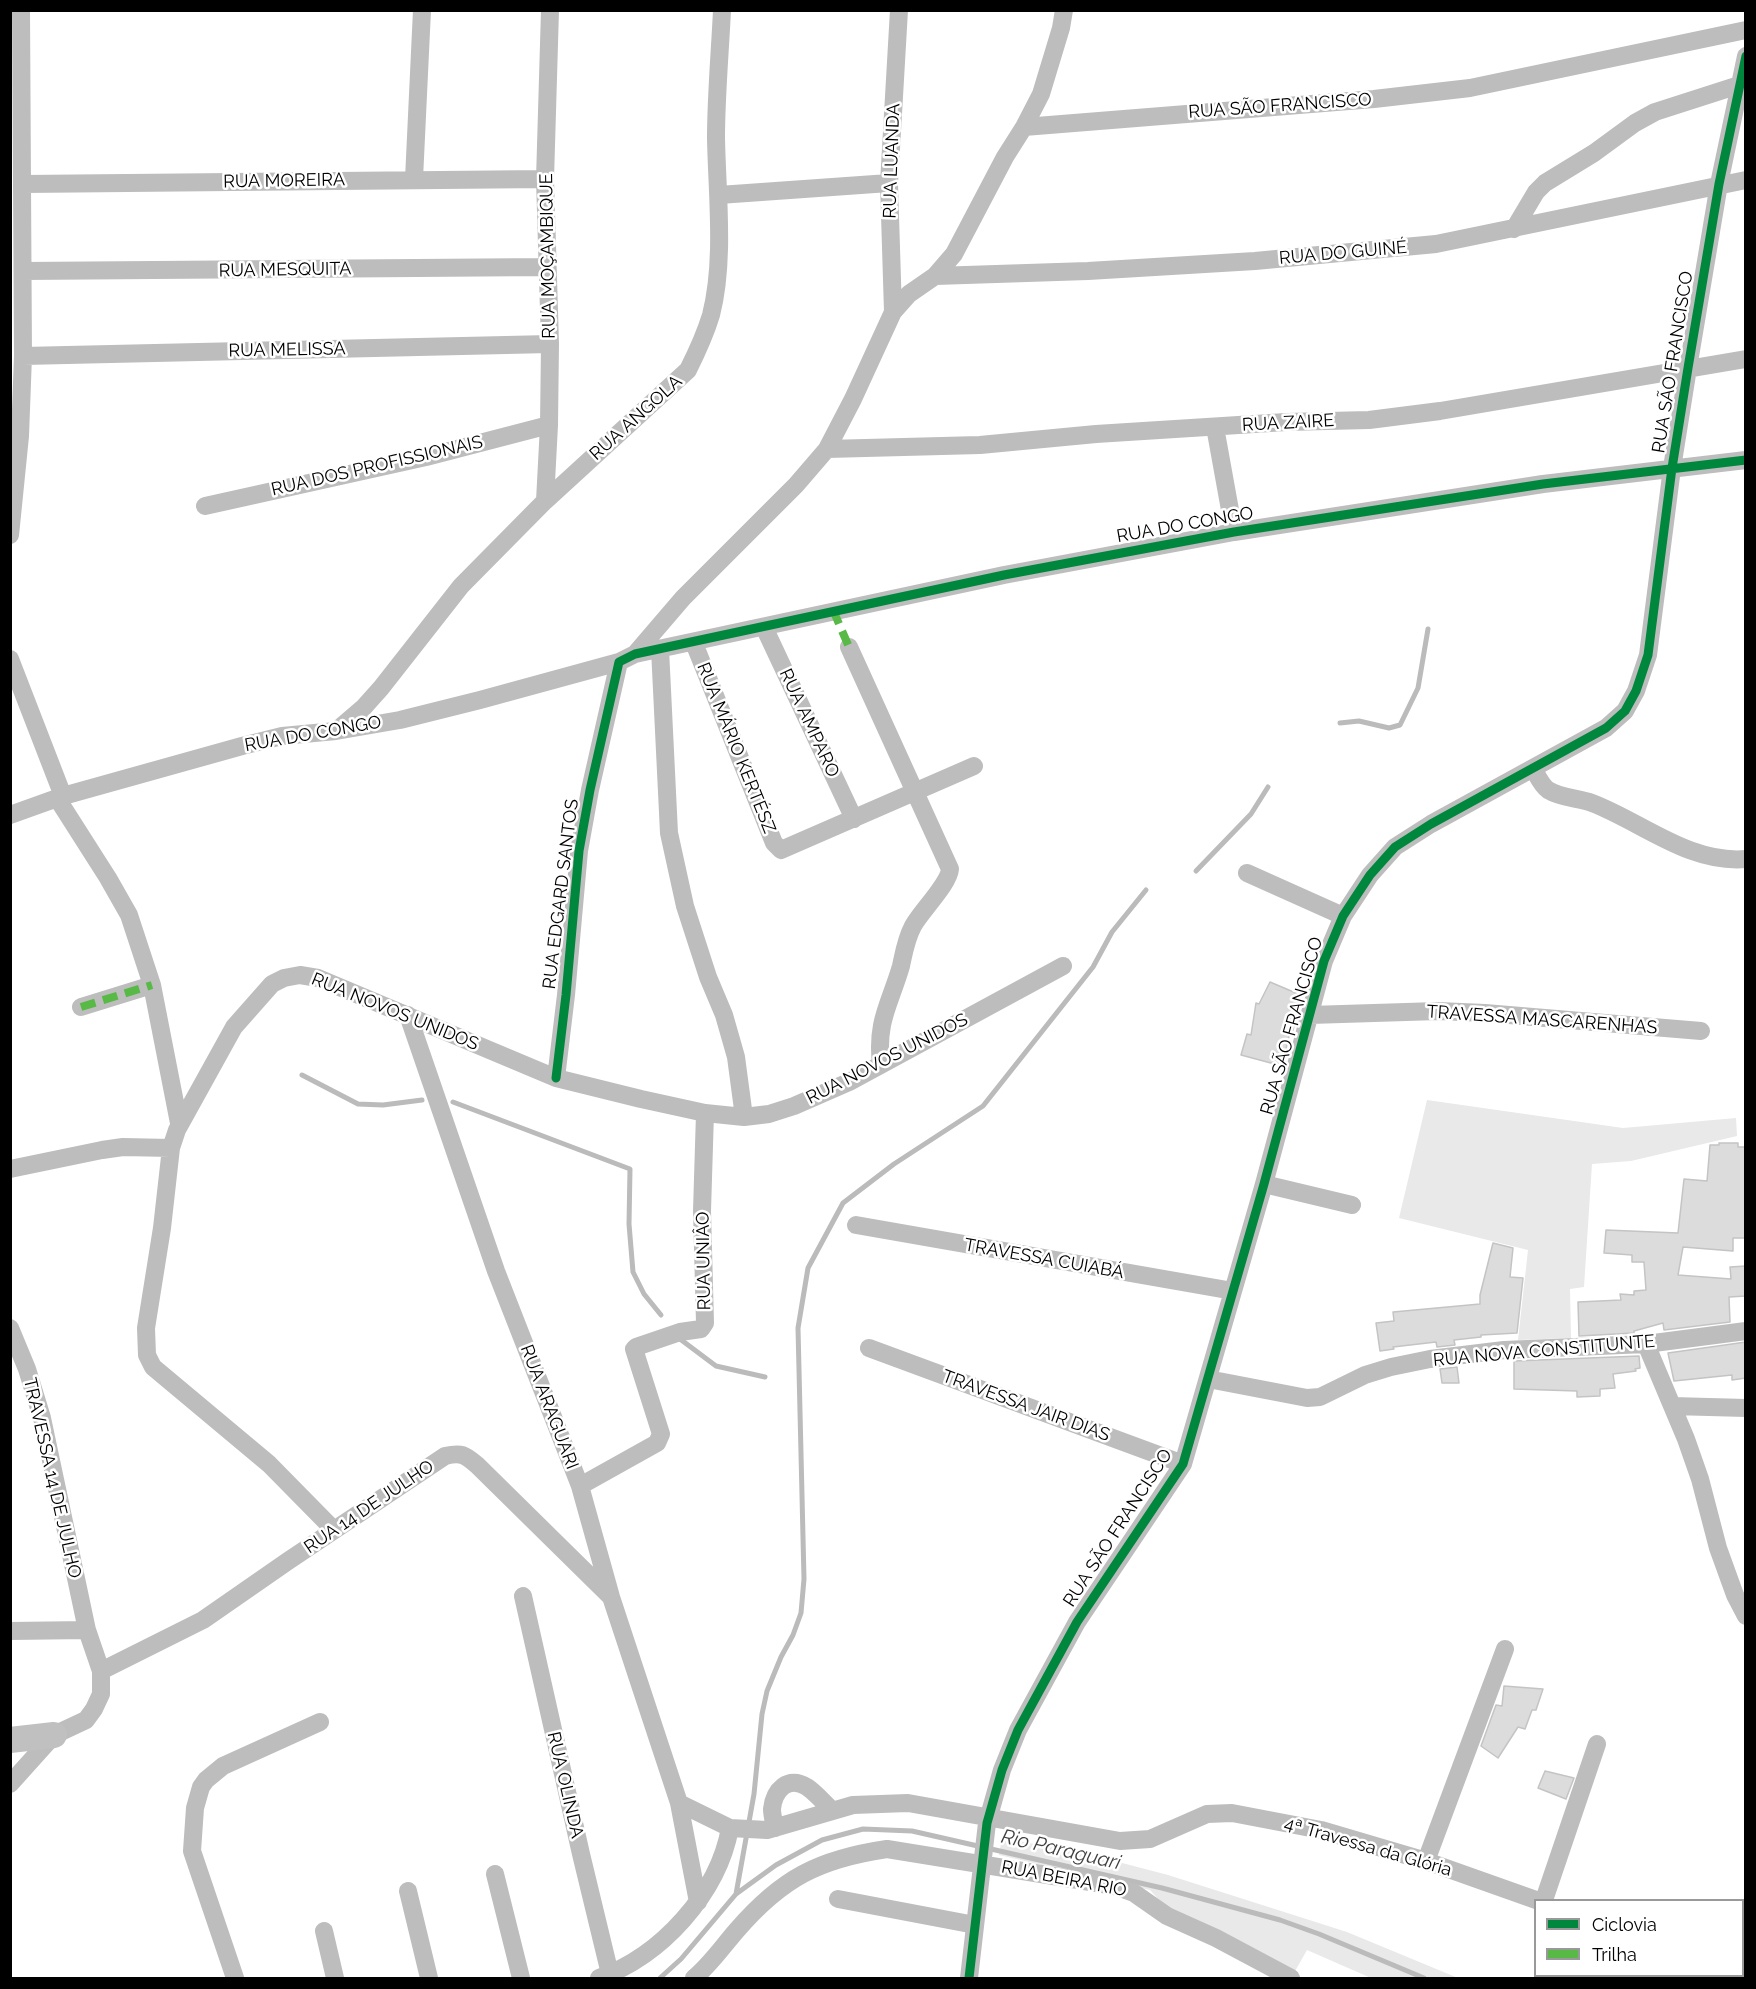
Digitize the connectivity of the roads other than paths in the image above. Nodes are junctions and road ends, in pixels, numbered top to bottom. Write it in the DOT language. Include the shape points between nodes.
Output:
graph roads {
  1 [pos="21,10"];
  2 [pos="422,10"];
  3 [pos="550,10"];
  4 [pos="722,10"];
  5 [pos="899,10"];
  6 [pos="1064,10"];
  7 [pos="1746,30"];
  8 [pos="1746,56"];
  9 [pos="1739,85"];
  10 [pos="1023,127"];
  11 [pos="414,179"];
  12 [pos="545,179"];
  13 [pos="1746,180"];
  14 [pos="889,183"];
  15 [pos="23,184"];
  16 [pos="1719,184"];
  17 [pos="719,195"];
  18 [pos="1514,229"];
  19 [pos="548,267"];
  20 [pos="23,271"];
  21 [pos="935,276"];
  22 [pos="893,312"];
  23 [pos="550,344"];
  24 [pos="23,356"];
  25 [pos="1746,359"];
  26 [pos="1688,368"];
  27 [pos="549,425"];
  28 [pos="1215,427"];
  29 [pos="827,449"];
  30 [pos="1746,460"];
  31 [pos="1672,468"];
  32 [pos="544,501"];
  33 [pos="205,506"];
  34 [pos="1234,532"];
  35 [pos="10,535"];
  36 [pos="764,627"];
  37 [pos="694,643"];
  38 [pos="849,647"];
  39 [pos="660,649"];
  40 [pos="635,654"];
  41 [pos="10,659"];
  42 [pos="619,662"];
  43 [pos="336,731"];
  44 [pos="974,766"];
  45 [pos="1533,768"];
  46 [pos="915,792"];
  47 [pos="60,797"];
  48 [pos="10,815"];
  49 [pos="854,819"];
  50 [pos="1746,859"];
  51 [pos="1247,873"];
  52 [pos="1343,916"];
  53 [pos="1063,966"];
  54 [pos="152,985"];
  55 [pos="81,1007"];
  56 [pos="408,1015"];
  57 [pos="1310,1015"];
  58 [pos="1701,1031"];
  59 [pos="881,1064"];
  60 [pos="556,1078"];
  61 [pos="705,1113"];
  62 [pos="744,1117"];
  63 [pos="179,1124"];
  64 [pos="171,1148"];
  65 [pos="10,1169"];
  66 [pos="1264,1184"];
  67 [pos="1352,1205"];
  68 [pos="856,1225"];
  69 [pos="1233,1291"];
  70 [pos="10,1328"];
  71 [pos="1746,1331"];
  72 [pos="1646,1344"];
  73 [pos="869,1348"];
  74 [pos="1208,1379"];
  75 [pos="1672,1406"];
  76 [pos="1746,1408"];
  77 [pos="1183,1464"];
  78 [pos="580,1486"];
  79 [pos="334,1530"];
  80 [pos="524,1596"];
  81 [pos="611,1597"];
  82 [pos="1746,1616"];
  83 [pos="87,1630"];
  84 [pos="10,1631"];
  85 [pos="1505,1649"];
  86 [pos="100,1671"];
  87 [pos="320,1722"];
  88 [pos="54,1735"];
  89 [pos="10,1740"];
  90 [pos="1597,1744"];
  91 [pos="10,1784"];
  92 [pos="679,1803"];
  93 [pos="832,1810"];
  94 [pos="988,1820"];
  95 [pos="734,1829"];
  96 [pos="771,1829"];
  97 [pos="982,1857"];
  98 [pos="1426,1861"];
  99 [pos="495,1874"];
  100 [pos="408,1891"];
  101 [pos="838,1899"];
  102 [pos="1534,1899"];
  103 [pos="1544,1899"];
  104 [pos="698,1902"];
  105 [pos="975,1925"];
  106 [pos="324,1931"];
  107 [pos="604,1976"];
  108 [pos="236,1978"];
  109 [pos="335,1978"];
  110 [pos="429,1978"];
  111 [pos="521,1978"];
  112 [pos="694,1978"];
  113 [pos="969,1978"];
  114 [pos="1291,1978"];
  1 -- 15 [label="street"];
  2 -- 11 [label="street"];
  3 -- 12 [label="street, RUA MOÇAMBIQUE"];
  4 -- 17 [label="street, RUA ANGOLA" via="716,138"];
  5 -- 14 [label="street, RUA LUANDA"];
  6 -- 10 [label="street" via="1041,94"];
  7 -- 10 [label="street, RUA SÃO FRANCISCO" via="1470,88"];
  8 -- 9 [label="street, RUA SÃO FRANCISCO"];
  9 -- 16 [label="street, RUA SÃO FRANCISCO"];
  9 -- 18 [label="street" via="1644,117 1545,183"];
  10 -- 21 [label="street" via="954,254"];
  11 -- 12 [label="street, RUA MOREIRA"];
  11 -- 15 [label="street, RUA MOREIRA"];
  12 -- 19 [label="street, RUA MOÇAMBIQUE"];
  13 -- 16 [label="street, RUA DO GUINÉ"];
  14 -- 17 [label="street"];
  14 -- 22 [label="street, RUA LUANDA"];
  15 -- 20 [label="street"];
  16 -- 18 [label="street, RUA DO GUINÉ"];
  16 -- 26 [label="street, RUA SÃO FRANCISCO"];
  17 -- 32 [label="street, RUA ANGOLA" via="717,277 711,314 688,370"];
  18 -- 21 [label="street, RUA DO GUINÉ" via="1436,244 1255,261"];
  19 -- 20 [label="street, RUA MESQUITA"];
  19 -- 23 [label="street, RUA MOÇAMBIQUE"];
  20 -- 24 [label="street"];
  21 -- 22 [label="street" via="909,294"];
  22 -- 29 [label="street"];
  23 -- 24 [label="street, RUA MELISSA"];
  23 -- 27 [label="street, RUA MOÇAMBIQUE"];
  24 -- 35 [label="street"];
  25 -- 26 [label="street, RUA ZAIRE"];
  26 -- 28 [label="street, RUA ZAIRE" via="1369,420"];
  26 -- 31 [label="street, RUA SÃO FRANCISCO"];
  27 -- 32 [label="street, RUA MOÇAMBIQUE"];
  27 -- 33 [label="street, RUA DOS PROFISSIONAIS"];
  28 -- 29 [label="street, RUA ZAIRE" via="980,445"];
  28 -- 34 [label="street"];
  29 -- 40 [label="street" via="682,598"];
  30 -- 31 [label="street, RUA DO CONGO"];
  31 -- 34 [label="street, RUA DO CONGO"];
  31 -- 45 [label="street, RUA SÃO FRANCISCO" via="1648,655 1636,691 1625,711 1606,728"];
  32 -- 43 [label="street, RUA ANGOLA" via="461,586 375,694"];
  34 -- 36 [label="street, RUA DO CONGO" via="1004,575"];
  36 -- 37 [label="street, RUA DO CONGO"];
  36 -- 49 [label="street, RUA AMPARO"];
  37 -- 39 [label="street, RUA DO CONGO"];
  37 -- 49 [label="street, RUA MÁRIO KERTÉSZ" via="774,843 781,850"];
  38 -- 46 [label="street"];
  39 -- 40 [label="street, RUA DO CONGO"];
  39 -- 62 [label="street" via="669,833 685,906 736,1057"];
  40 -- 42 [label="street"];
  41 -- 47 [label="street"];
  42 -- 43 [label="street, RUA DO CONGO" via="444,710"];
  42 -- 60 [label="street, RUA EDGARD SANTOS" via="579,851"];
  43 -- 47 [label="street, RUA DO CONGO" via="282,736"];
  44 -- 46 [label="street"];
  45 -- 50 [label="street" via="1551,792 1590,802 1690,851 1717,858"];
  45 -- 52 [label="street, RUA SÃO FRANCISCO" via="1395,847 1370,875"];
  46 -- 49 [label="street"];
  46 -- 59 [label="street" via="948,860 950,873 913,926 903,950 882,1019"];
  47 -- 48 [label="street, RUA DO CONGO"];
  47 -- 54 [label="street" via="129,915"];
  51 -- 52 [label="street"];
  52 -- 57 [label="street, RUA SÃO FRANCISCO" via="1324,961"];
  53 -- 59 [label="street, RUA NOVOS UNIDOS"];
  54 -- 55 [label="street"];
  54 -- 63 [label="street"];
  56 -- 60 [label="street, RUA NOVOS UNIDOS"];
  56 -- 63 [label="street, RUA NOVOS UNIDOS" via="318,978 284,978 272,984 234,1027"];
  56 -- 78 [label="street, RUA ARAGUARI" via="496,1271"];
  57 -- 58 [label="street, TRAVESSA MASCARENHAS" via="1438,1011"];
  57 -- 66 [label="street, RUA SÃO FRANCISCO"];
  59 -- 62 [label="street, RUA NOVOS UNIDOS" via="794,1106"];
  60 -- 61 [label="street, RUA NOVOS UNIDOS"];
  61 -- 62 [label="street, RUA NOVOS UNIDOS"];
  61 -- 78 [label="street, RUA UNIÂO" via="704,1327 634,1349 661,1439"];
  63 -- 64 [label="street, RUA NOVOS UNIDOS"];
  64 -- 65 [label="street" via="123,1147"];
  64 -- 79 [label="street, RUA NOVOS UNIDOS" via="146,1328 147,1355 153,1367 269,1464"];
  66 -- 67 [label="street"];
  66 -- 69 [label="street, RUA SÃO FRANCISCO"];
  68 -- 69 [label="street, TRAVESSA CUIABÁ"];
  69 -- 74 [label="street, RUA SÃO FRANCISCO"];
  70 -- 83 [label="street, TRAVESSA 14 DE JULHO" via="42,1418"];
  71 -- 72 [label="street, RUA NOVA CONSTITUNTE"];
  72 -- 74 [label="street, RUA NOVA CONSTITUNTE" via="1504,1350 1430,1359 1365,1375 1320,1397 1307,1398"];
  72 -- 75 [label="street"];
  73 -- 77 [label="street, TRAVESSA JAIR DIAS"];
  74 -- 77 [label="street, RUA SÃO FRANCISCO"];
  75 -- 76 [label="street"];
  75 -- 82 [label="street" via="1700,1479 1718,1548"];
  77 -- 94 [label="street, RUA SÃO FRANCISCO" via="1077,1622 1048,1673 1018,1730"];
  78 -- 81 [label="street, RUA ARAGUARI"];
  79 -- 81 [label="street, RUA 14 DE JULHO" via="445,1456 465,1455"];
  79 -- 86 [label="street, RUA 14 DE JULHO" via="203,1620"];
  80 -- 107 [label="street, RUA OLINDA"];
  81 -- 92 [label="street, RUA ARAGUARI"];
  83 -- 84 [label="street"];
  83 -- 86 [label="street, TRAVESSA 14 DE JULHO"];
  85 -- 98 [label="street"];
  86 -- 88 [label="street" via="101,1694 94,1709 86,1720"];
  87 -- 108 [label="street" via="223,1766 201,1787 195,1808 192,1851"];
  88 -- 89 [label="street"];
  88 -- 91 [label="street"];
  90 -- 103 [label="street"];
  92 -- 95 [label="street"];
  92 -- 104 [label="street, RUA ARAGUARI"];
  93 -- 94 [label="street, 4ª Travessa da Glória" via="853,1805 908,1803"];
  93 -- 96 [label="street, 4ª Travessa da Glória"];
  93 -- 96 [label="street" via="807,1787 785,1784 776,1793"];
  94 -- 97 [label="street, RUA SÃO FRANCISCO"];
  94 -- 98 [label="street, 4ª Travessa da Glória" via="1133,1841 1161,1835 1207,1814 1232,1813 1321,1830"];
  95 -- 96 [label="street, 4ª Travessa da Glória"];
  95 -- 104 [label="street"];
  97 -- 105 [label="street, RUA SÃO FRANCISCO"];
  97 -- 112 [label="street, RUA BEIRA RIO" via="887,1850 828,1862 767,1898"];
  97 -- 114 [label="street, RUA BEIRA RIO" via="1134,1893 1167,1916"];
  98 -- 102 [label="street, 4ª Travessa da Glória"];
  99 -- 111 [label="street"];
  100 -- 110 [label="street"];
  101 -- 105 [label="street"];
  104 -- 107 [label="street" via="644,1956"];
  105 -- 113 [label="street, RUA SÃO FRANCISCO"];
  106 -- 109 [label="street"];
}
